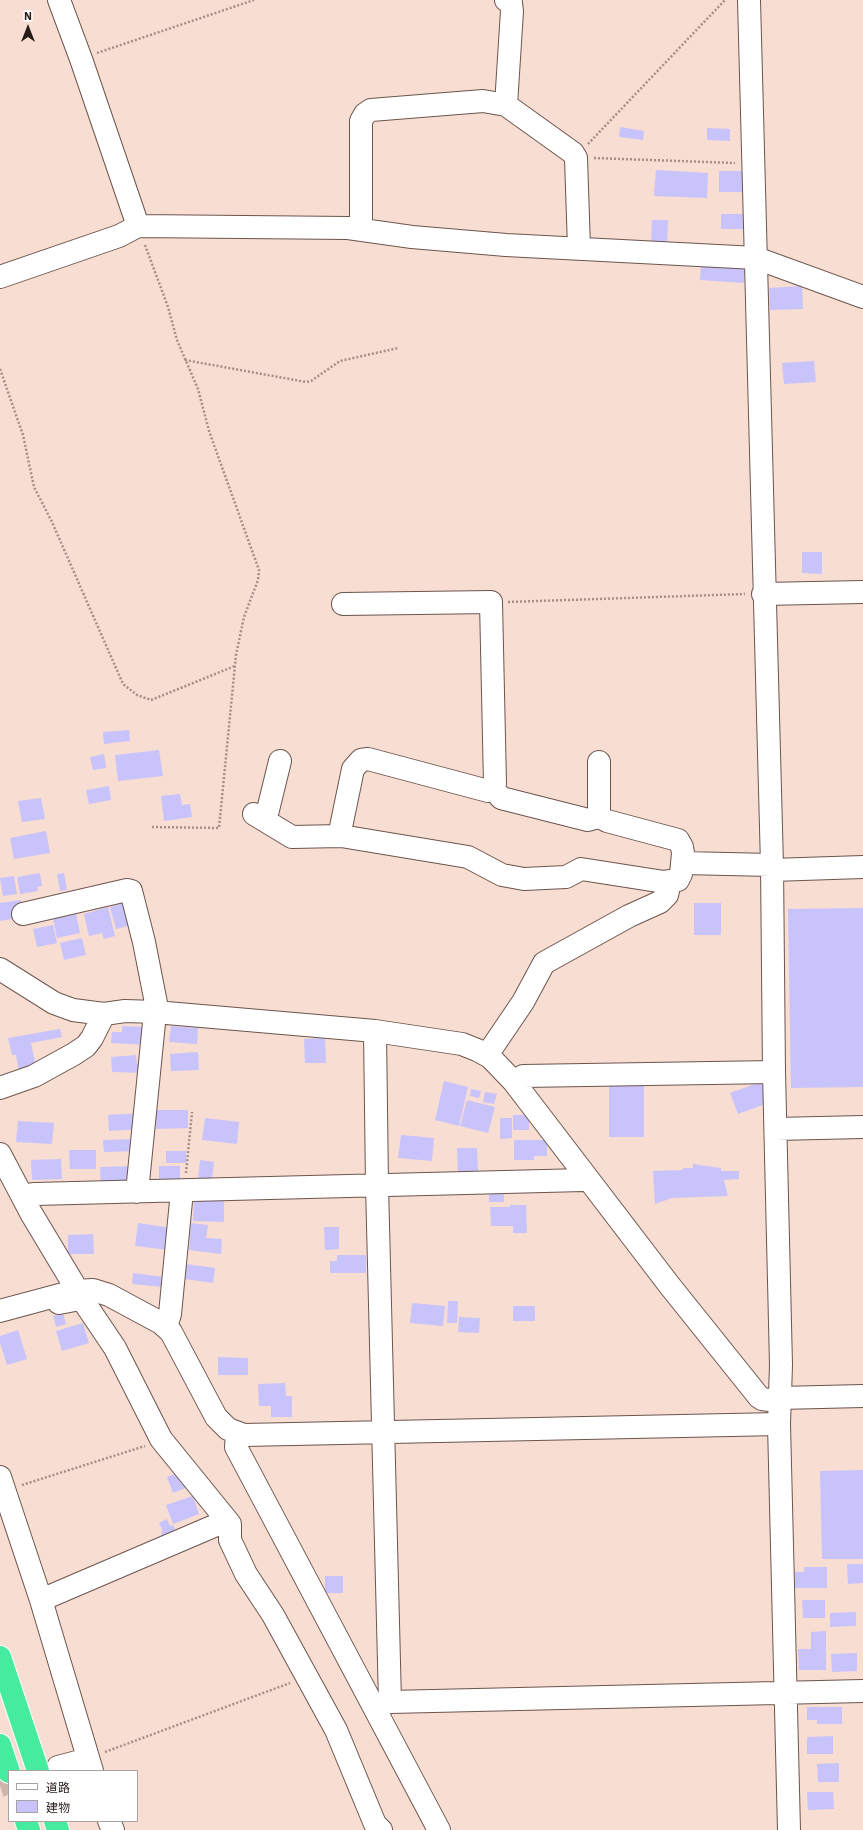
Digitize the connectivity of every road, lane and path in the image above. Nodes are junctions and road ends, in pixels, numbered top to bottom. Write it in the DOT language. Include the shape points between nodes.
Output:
graph roads {
  1 [pos="59,0"];
  2 [pos="254,0"];
  3 [pos="506,0"];
  4 [pos="725,0"];
  5 [pos="749,0"];
  6 [pos="82,59"];
  7 [pos="506,105"];
  8 [pos="576,158"];
  9 [pos="753,164"];
  10 [pos="138,226"];
  11 [pos="361,229"];
  12 [pos="579,248"];
  13 [pos="756,258"];
  14 [pos="0,277"];
  15 [pos="863,297"];
  16 [pos="398,348"];
  17 [pos="185,360"];
  18 [pos="0,370"];
  19 [pos="863,592"];
  20 [pos="763,594"];
  21 [pos="491,602"];
  22 [pos="343,604"];
  23 [pos="234,666"];
  24 [pos="280,761"];
  25 [pos="599,762"];
  26 [pos="493,788"];
  27 [pos="599,817"];
  28 [pos="151,827"];
  29 [pos="336,836"];
  30 [pos="683,863"];
  31 [pos="772,867"];
  32 [pos="863,867"];
  33 [pos="670,882"];
  34 [pos="23,914"];
  35 [pos="0,969"];
  36 [pos="156,1012"];
  37 [pos="104,1014"];
  38 [pos="375,1031"];
  39 [pos="487,1055"];
  40 [pos="774,1072"];
  41 [pos="514,1082"];
  42 [pos="0,1088"];
  43 [pos="192,1112"];
  44 [pos="863,1127"];
  45 [pos="776,1129"];
  46 [pos="0,1154"];
  47 [pos="587,1178"];
  48 [pos="376,1185"];
  49 [pos="182,1191"];
  50 [pos="137,1192"];
  51 [pos="24,1199"];
  52 [pos="74,1291"];
  53 [pos="0,1311"];
  54 [pos="0,1319"];
  55 [pos="166,1327"];
  56 [pos="863,1396"];
  57 [pos="779,1398"];
  58 [pos="779,1424"];
  59 [pos="238,1433"];
  60 [pos="382,1433"];
  61 [pos="147,1445"];
  62 [pos="2,1484"];
  63 [pos="221,1523"];
  64 [pos="41,1600"];
  65 [pos="0,1657"];
  66 [pos="292,1682"];
  67 [pos="863,1691"];
  68 [pos="786,1693"];
  69 [pos="382,1704"];
  70 [pos="0,1745"];
  71 [pos="90,1765"];
  72 [pos="48,1769"];
  73 [pos="8,1770"];
  74 [pos="381,1830"];
  75 [pos="440,1830"];
  76 [pos="789,1830"];
  1 -- 6 [label="street"];
  2 -- 6 [label="path"];
  3 -- 7 [label="street" via="510,3 512,11"];
  4 -- 8 [label="path"];
  5 -- 9 [label="street"];
  6 -- 10 [label="street"];
  7 -- 8 [label="street" via="573,153"];
  7 -- 11 [label="street" via="482,101 371,110 365,114 361,121"];
  8 -- 9 [label="path"];
  8 -- 12 [label="street"];
  9 -- 13 [label="street"];
  10 -- 11 [label="street"];
  10 -- 14 [label="street" via="119,236"];
  10 -- 17 [label="path"];
  11 -- 12 [label="street" via="412,237"];
  12 -- 13 [label="street"];
  13 -- 15 [label="street"];
  13 -- 20 [label="street"];
  16 -- 17 [label="path" via="340,361 306,382"];
  17 -- 23 [label="path" via="198,389 209,431 259,570 258,580 240,630"];
  18 -- 23 [label="path" via="23,435 34,487 123,684 137,696 151,700"];
  19 -- 20 [label="street"];
  20 -- 21 [label="path"];
  20 -- 31 [label="street"];
  21 -- 22 [label="street"];
  21 -- 26 [label="street" via="495,784"];
  23 -- 28 [label="path" via="219,828"];
  24 -- 29 [label="street" via="268,810 259,817 292,837"];
  25 -- 27 [label="street"];
  26 -- 27 [label="street" via="500,798 588,820"];
  26 -- 29 [label="street" via="488,791 368,759 361,760 353,769 341,827"];
  27 -- 30 [label="street" via="678,840 682,847"];
  29 -- 33 [label="street" via="468,857 502,875 524,879 566,877 581,869"];
  30 -- 31 [label="street"];
  30 -- 33 [label="street" via="678,880"];
  31 -- 32 [label="street"];
  31 -- 40 [label="street"];
  33 -- 39 [label="street" via="667,895 660,902 544,963 523,1002"];
  34 -- 36 [label="street" via="131,891 147,954"];
  35 -- 37 [label="street" via="54,1003 73,1010"];
  36 -- 37 [label="street" via="125,1011"];
  36 -- 38 [label="street"];
  36 -- 50 [label="street"];
  37 -- 42 [label="street" via="86,1046 34,1076"];
  38 -- 39 [label="street" via="462,1044"];
  38 -- 48 [label="street"];
  39 -- 41 [label="street"];
  40 -- 41 [label="street" via="523,1076"];
  40 -- 45 [label="street"];
  41 -- 47 [label="street"];
  43 -- 49 [label="path"];
  44 -- 45 [label="street"];
  45 -- 57 [label="street" via="781,1365"];
  46 -- 51 [label="street"];
  47 -- 48 [label="street"];
  47 -- 57 [label="street" via="758,1397 766,1400"];
  48 -- 49 [label="street"];
  48 -- 60 [label="street"];
  49 -- 50 [label="street"];
  49 -- 55 [label="street" via="170,1314"];
  50 -- 51 [label="street" via="35,1194"];
  51 -- 52 [label="street" via="73,1283"];
  52 -- 53 [label="street"];
  52 -- 55 [label="street" via="101,1291"];
  54 -- 74 [label="street" via="72,1300 80,1299 84,1302 115,1348 161,1439 230,1524 230,1540 246,1574 273,1614 336,1730 375,1824"];
  55 -- 59 [label="street" via="174,1337 213,1413 221,1424"];
  56 -- 57 [label="street"];
  57 -- 58 [label="street"];
  58 -- 60 [label="street"];
  58 -- 68 [label="street"];
  59 -- 60 [label="street"];
  59 -- 69 [label="street" via="236,1447"];
  60 -- 69 [label="street"];
  61 -- 62 [label="path"];
  62 -- 64 [label="street"];
  63 -- 64 [label="street"];
  64 -- 71 [label="street"];
  65 -- 72 [label="highway"];
  66 -- 71 [label="path"];
  67 -- 68 [label="street"];
  68 -- 69 [label="street"];
  68 -- 76 [label="street"];
  69 -- 75 [label="street"];
  70 -- 73 [label="highway"];
  71 -- 72 [label="street"];
}
